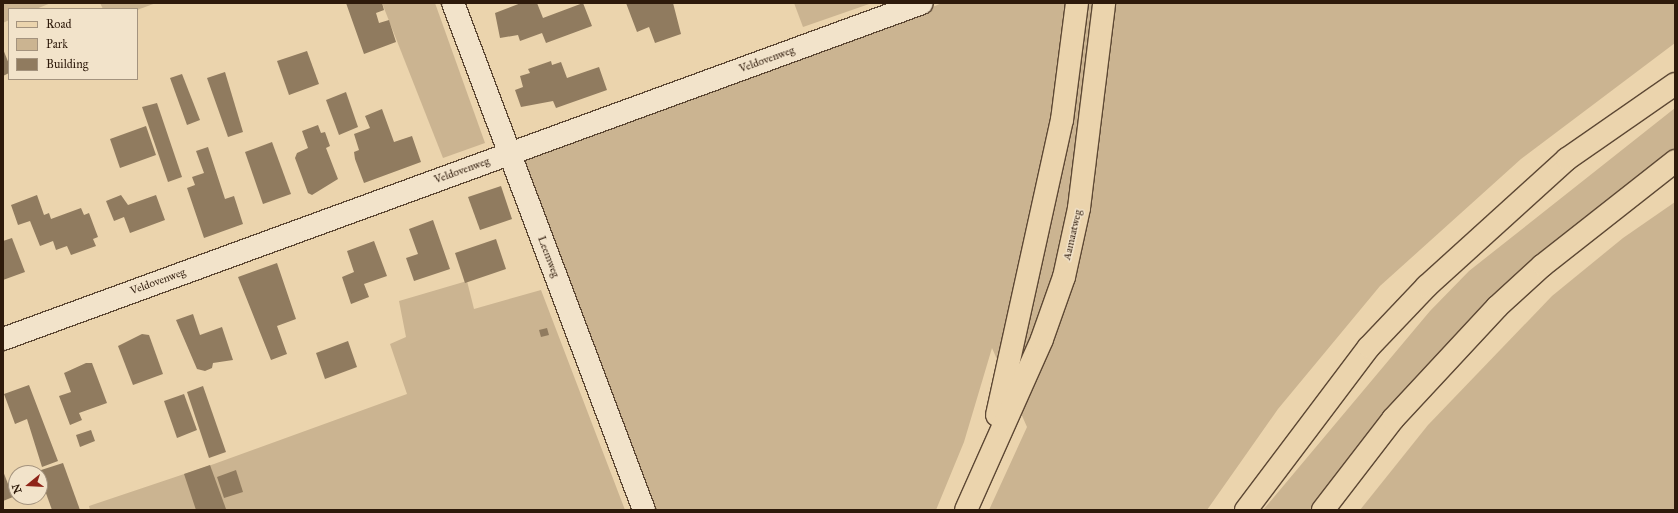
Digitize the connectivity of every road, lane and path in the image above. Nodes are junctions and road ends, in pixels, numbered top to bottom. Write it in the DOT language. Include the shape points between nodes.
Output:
graph roads {
  1 [pos="453,3"];
  2 [pos="922,3"];
  3 [pos="1077,3"];
  4 [pos="1104,3"];
  5 [pos="1675,84"];
  6 [pos="509,153"];
  7 [pos="1675,161"];
  8 [pos="3,339"];
  9 [pos="989,454"];
  10 [pos="644,510"];
  11 [pos="966,510"];
  12 [pos="1246,510"];
  13 [pos="1323,510"];
  1 -- 6 [label="street, Leemweg"];
  2 -- 6 [label="street, Veldovenweg"];
  3 -- 9 [label="main road, Aamaatweg" via="1062,120"];
  4 -- 9 [label="main road, Aamaatweg" via="1079,208 1064,277 1042,339"];
  5 -- 12 [label="main road" via="1568,159 1427,286 1369,347"];
  6 -- 8 [label="street, Veldovenweg"];
  6 -- 10 [label="street, Leemweg"];
  7 -- 13 [label="main road" via="1543,265 1492,313 1398,413"];
  9 -- 11 [label="main road, Aamaatweg"];
}
